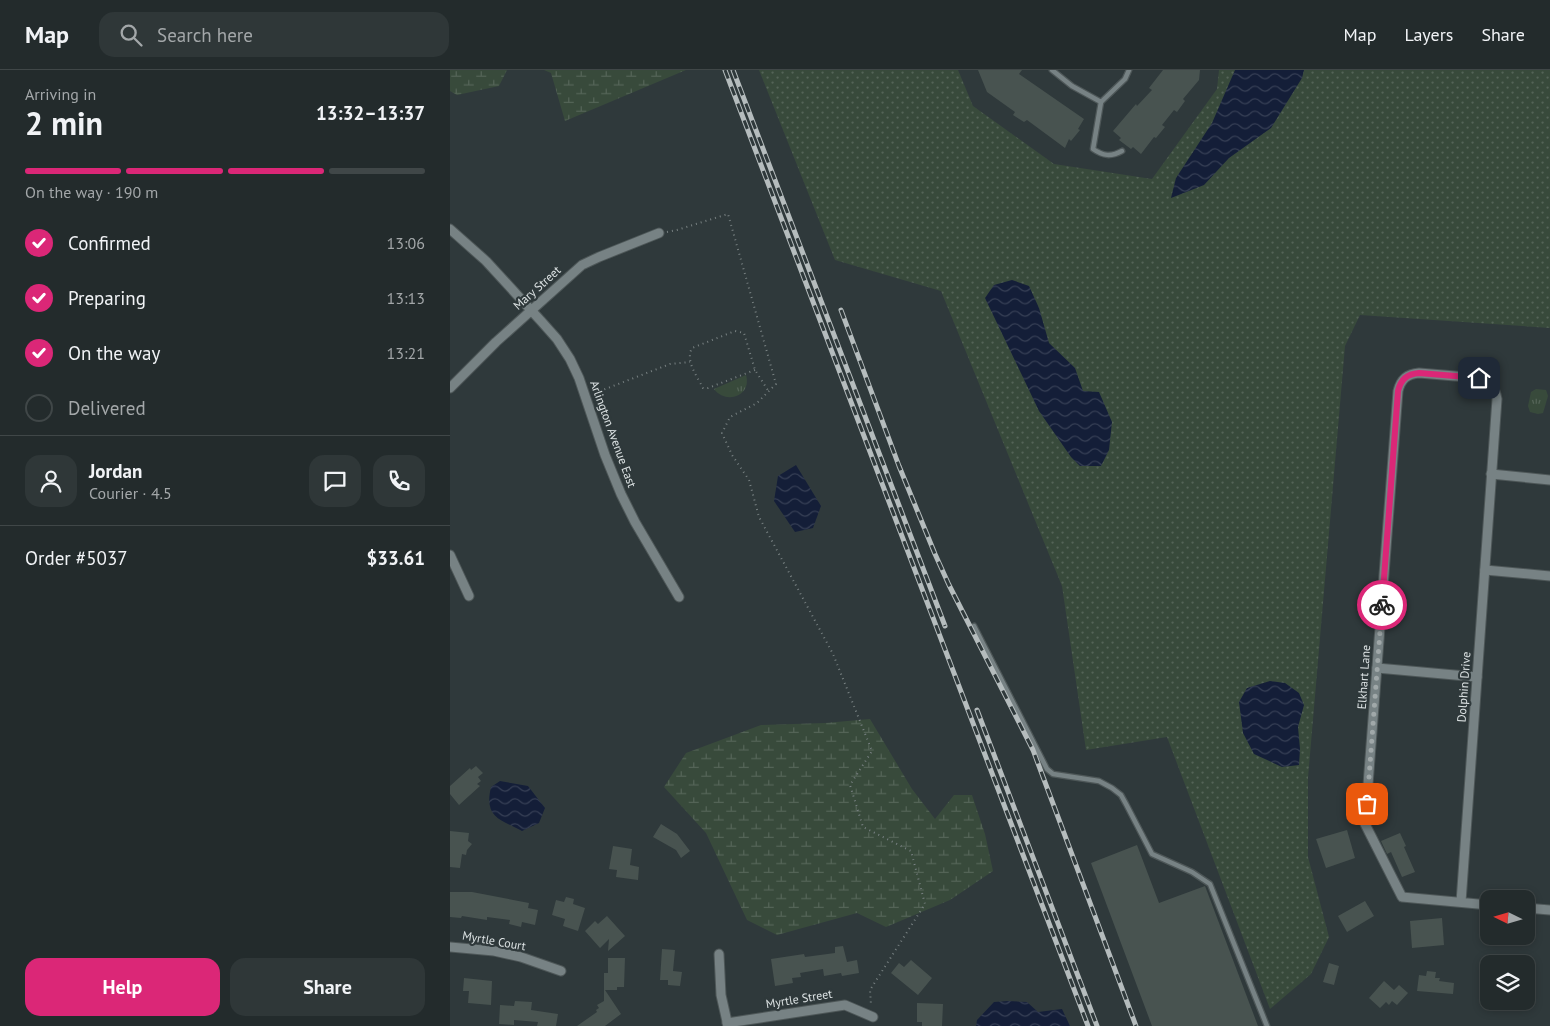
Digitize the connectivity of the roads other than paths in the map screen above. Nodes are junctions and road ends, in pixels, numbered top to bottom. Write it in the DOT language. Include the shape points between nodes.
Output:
graph roads {
  1 [pos="1052,70"];
  2 [pos="1129,70"];
  3 [pos="1101,102"];
  4 [pos="1122,151"];
  5 [pos="450,229"];
  6 [pos="658,233"];
  7 [pos="531,310"];
  8 [pos="450,388"];
  9 [pos="1398,391"];
  10 [pos="1492,474"];
  11 [pos="1550,480"];
  12 [pos="450,555"];
  13 [pos="1484,570"];
  14 [pos="1550,576"];
  15 [pos="469,596"];
  16 [pos="679,597"];
  17 [pos="974,626"];
  18 [pos="1377,668"];
  19 [pos="1477,678"];
  20 [pos="1460,902"];
  21 [pos="1480,904"];
  22 [pos="1535,909"];
  23 [pos="1550,910"];
  24 [pos="450,947"];
  25 [pos="719,954"];
  26 [pos="561,971"];
  27 [pos="873,1017"];
  28 [pos="728,1024"];
  29 [pos="1267,1026"];
  1 -- 3 [label="lane"];
  2 -- 3 [label="lane" via="1125,79"];
  3 -- 4 [label="lane" via="1093,149 1113,156"];
  5 -- 7 [label="street, Arlington Avenue East" via="476,250"];
  6 -- 7 [label="street, Mary Street" via="582,265"];
  7 -- 8 [label="street, Mary Street"];
  7 -- 16 [label="street, Arlington Avenue East" via="570,359 621,494"];
  9 -- 10 [label="street, Dolphin Drive" via="1400,382 1419,373 1487,381 1496,392 1497,400"];
  9 -- 18 [label="street, Elkhart Lane"];
  10 -- 11 [label="street"];
  10 -- 13 [label="street, Dolphin Drive"];
  12 -- 15 [label="street"];
  13 -- 14 [label="street"];
  13 -- 19 [label="street, Dolphin Drive"];
  17 -- 29 [label="lane" via="1046,769 1053,774 1099,781 1112,788 1121,795 1152,854 1210,884"];
  18 -- 19 [label="street"];
  18 -- 20 [label="street, Elkhart Lane" via="1366,824 1402,897"];
  19 -- 20 [label="street, Dolphin Drive"];
  20 -- 21 [label="street"];
  22 -- 23 [label="street"];
  24 -- 26 [label="street, Myrtle Court" via="512,955"];
  25 -- 28 [label="street" via="721,995"];
  27 -- 28 [label="street, Myrtle Street" via="845,1005"];
}
